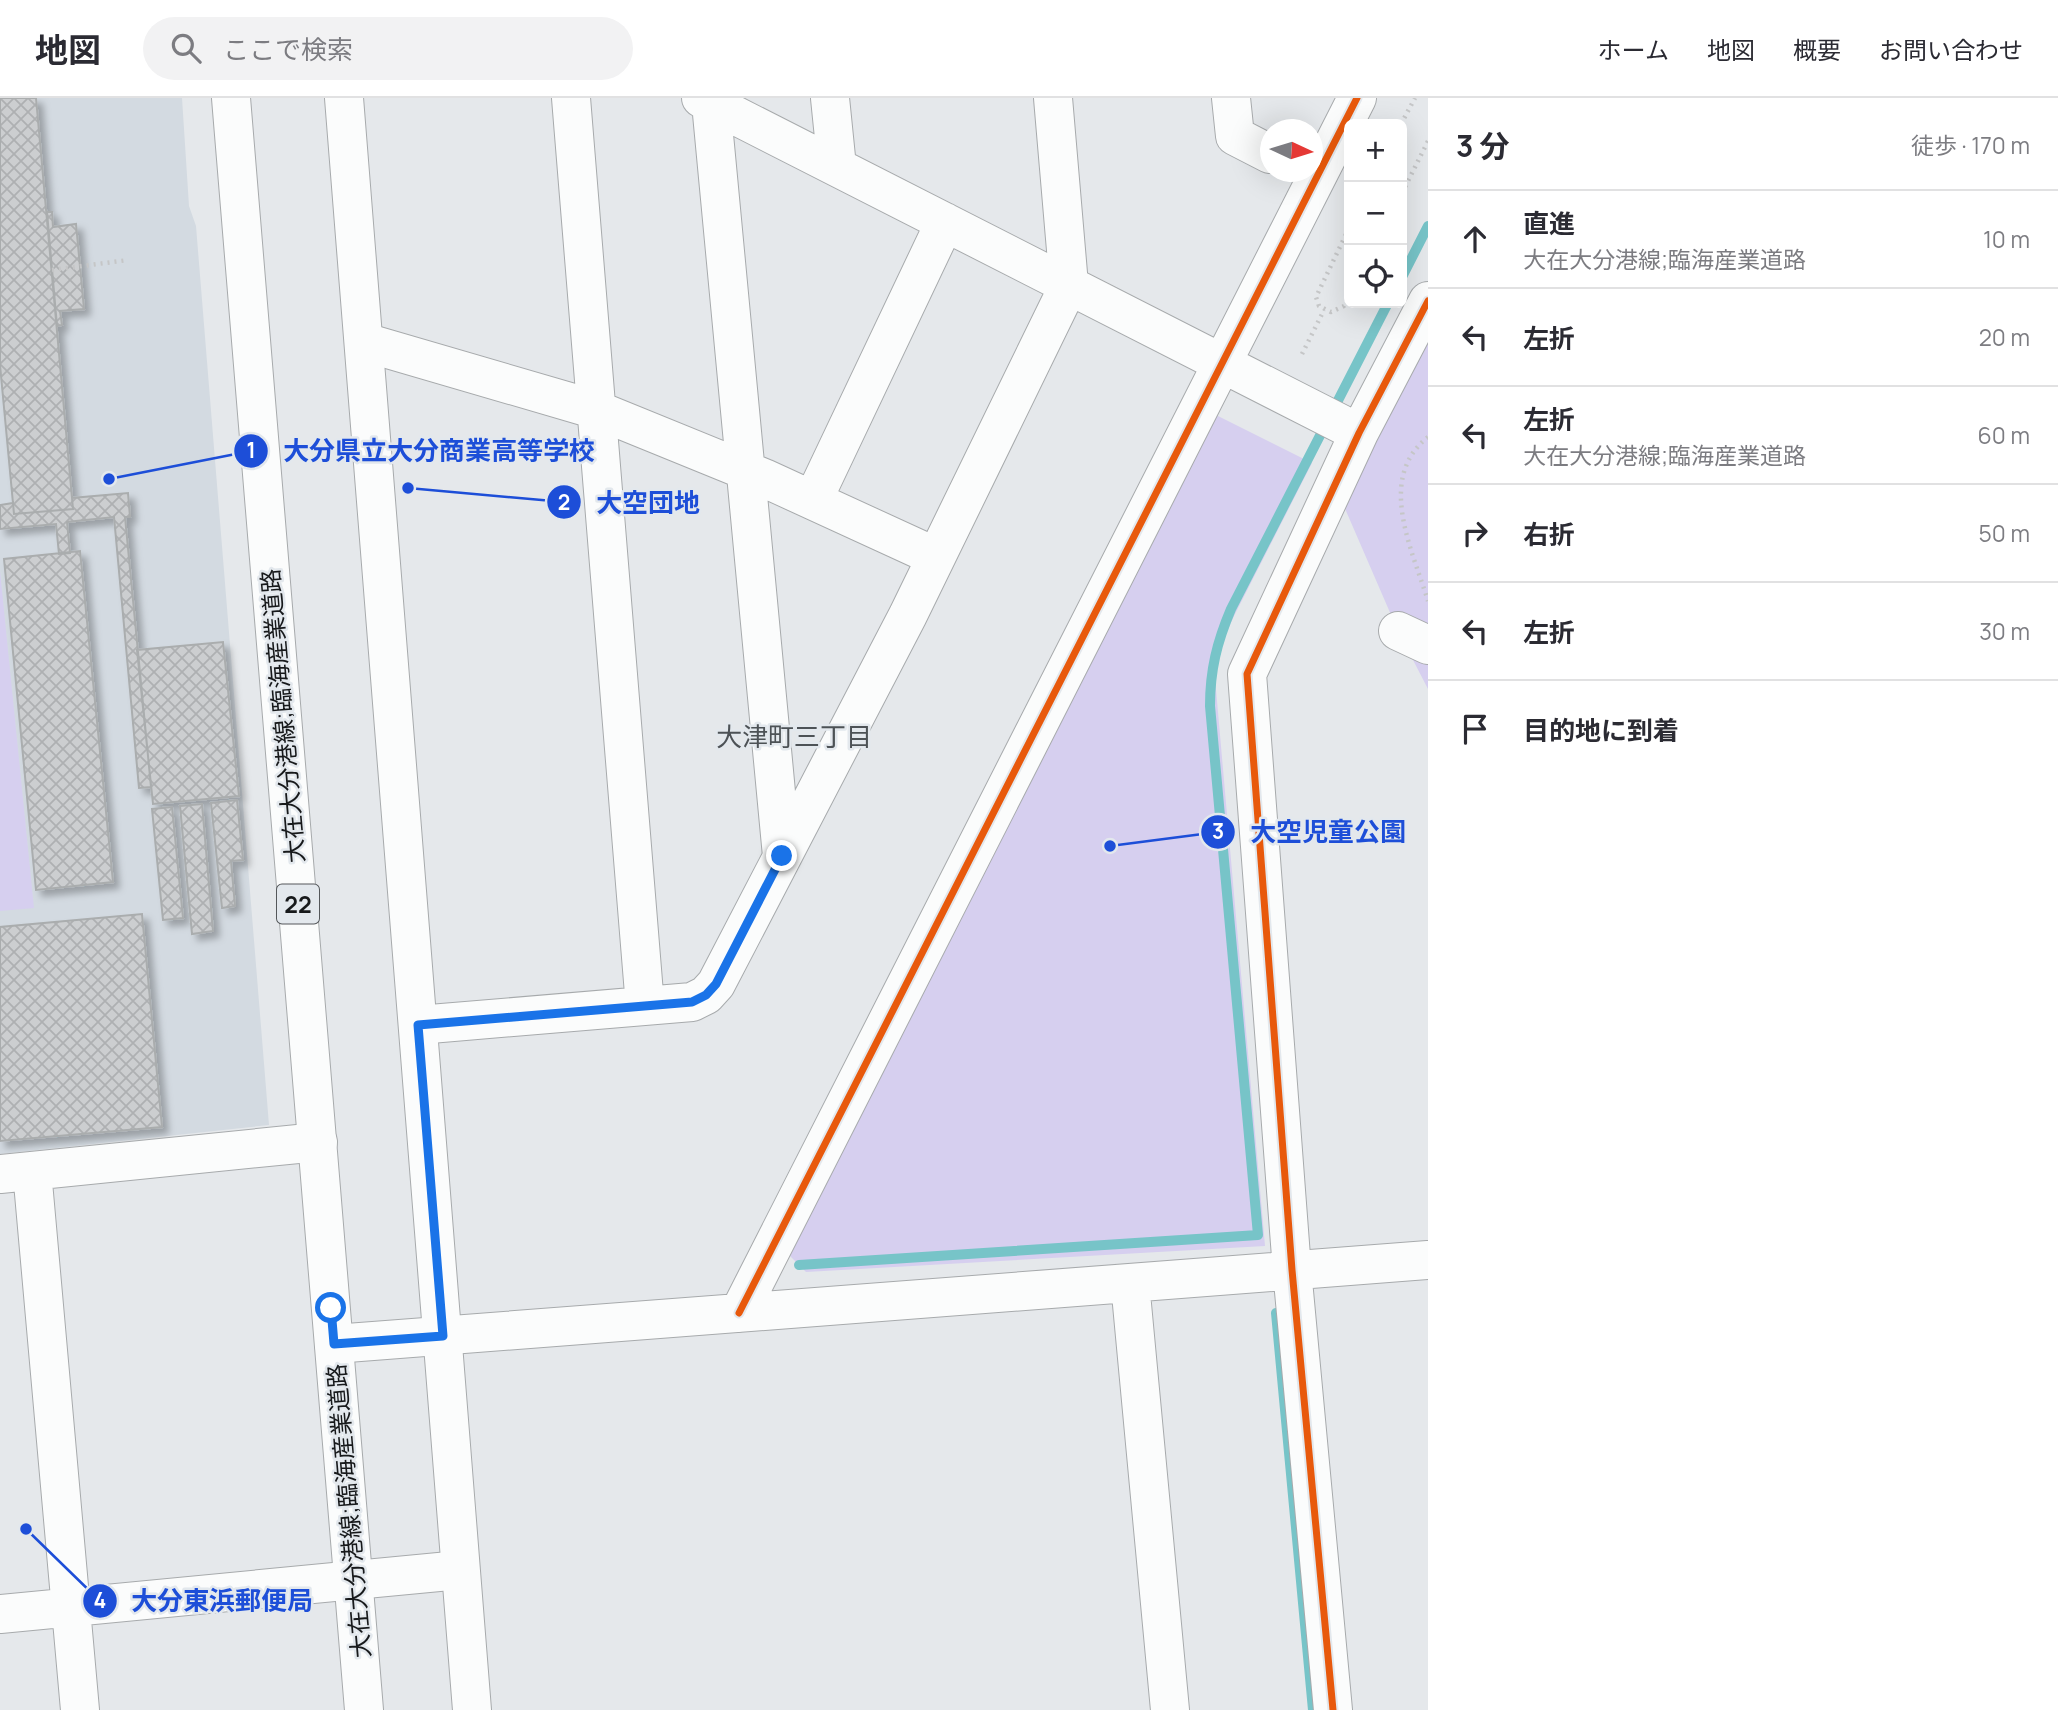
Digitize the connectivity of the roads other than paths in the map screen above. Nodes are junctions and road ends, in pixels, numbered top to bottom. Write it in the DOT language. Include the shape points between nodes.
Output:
graph roads {
  1 [pos="231,98"];
  2 [pos="344,98"];
  3 [pos="571,98"];
  4 [pos="830,98"];
  5 [pos="1053,98"];
  6 [pos="1231,98"];
  7 [pos="1357,98"];
  8 [pos="706,100"];
  9 [pos="1260,149"];
  10 [pos="1323,154"];
  11 [pos="837,167"];
  12 [pos="1307,182"];
  13 [pos="945,222"];
  14 [pos="1069,285"];
  15 [pos="1428,302"];
  16 [pos="364,342"];
  17 [pos="1221,362"];
  18 [pos="597,410"];
  19 [pos="1359,433"];
  20 [pos="747,471"];
  21 [pos="813,500"];
  22 [pos="934,556"];
  23 [pos="782,856"];
  24 [pos="645,1006"];
  25 [pos="418,1025"];
  26 [pos="318,1142"];
  27 [pos="16,1173"];
  28 [pos="1428,1260"];
  29 [pos="1292,1270"];
  30 [pos="1130,1283"];
  31 [pos="739,1313"];
  32 [pos="443,1336"];
  33 [pos="334,1344"];
  34 [pos="460,1570"];
  35 [pos="353,1580"];
  36 [pos="71,1607"];
  37 [pos="0,1614"];
  38 [pos="80,1710"];
  39 [pos="365,1710"];
  40 [pos="472,1710"];
  41 [pos="1170,1710"];
  42 [pos="1333,1710"];
  1 -- 26 [label="street, 大在大分港線;臨海産業道路 / 22"];
  2 -- 16 [label="street"];
  3 -- 18 [label="street"];
  4 -- 11 [label="street"];
  5 -- 14 [label="street"];
  6 -- 9 [label="street" via="1235,136"];
  7 -- 10 [label="street"];
  8 -- 11 [label="street"];
  8 -- 20 [label="street"];
  11 -- 13 [label="street"];
  12 -- 17 [label="street"];
  13 -- 14 [label="street"];
  13 -- 21 [label="street"];
  14 -- 17 [label="street"];
  14 -- 22 [label="street"];
  15 -- 19 [label="street"];
  16 -- 18 [label="street"];
  16 -- 25 [label="street"];
  17 -- 19 [label="street"];
  17 -- 31 [label="street"];
  18 -- 20 [label="street"];
  18 -- 24 [label="street"];
  19 -- 29 [label="street" via="1247,674"];
  20 -- 21 [label="street"];
  20 -- 23 [label="street"];
  21 -- 22 [label="street"];
  22 -- 23 [label="street"];
  23 -- 24 [label="street" via="711,990 692,1002"];
  24 -- 25 [label="street"];
  25 -- 32 [label="street"];
  26 -- 27 [label="street"];
  26 -- 33 [label="street, 大在大分港線;臨海産業道路 / 22"];
  27 -- 36 [label="street"];
  28 -- 29 [label="street"];
  29 -- 30 [label="street"];
  29 -- 42 [label="street"];
  30 -- 31 [label="street"];
  30 -- 41 [label="street"];
  31 -- 32 [label="street"];
  32 -- 33 [label="street"];
  32 -- 34 [label="street"];
  33 -- 35 [label="street, 大在大分港線;臨海産業道路 / 22"];
  34 -- 35 [label="street"];
  34 -- 40 [label="street"];
  35 -- 36 [label="street"];
  35 -- 39 [label="street, 大在大分港線;臨海産業道路 / 22"];
  36 -- 37 [label="street"];
  36 -- 38 [label="street"];
}
